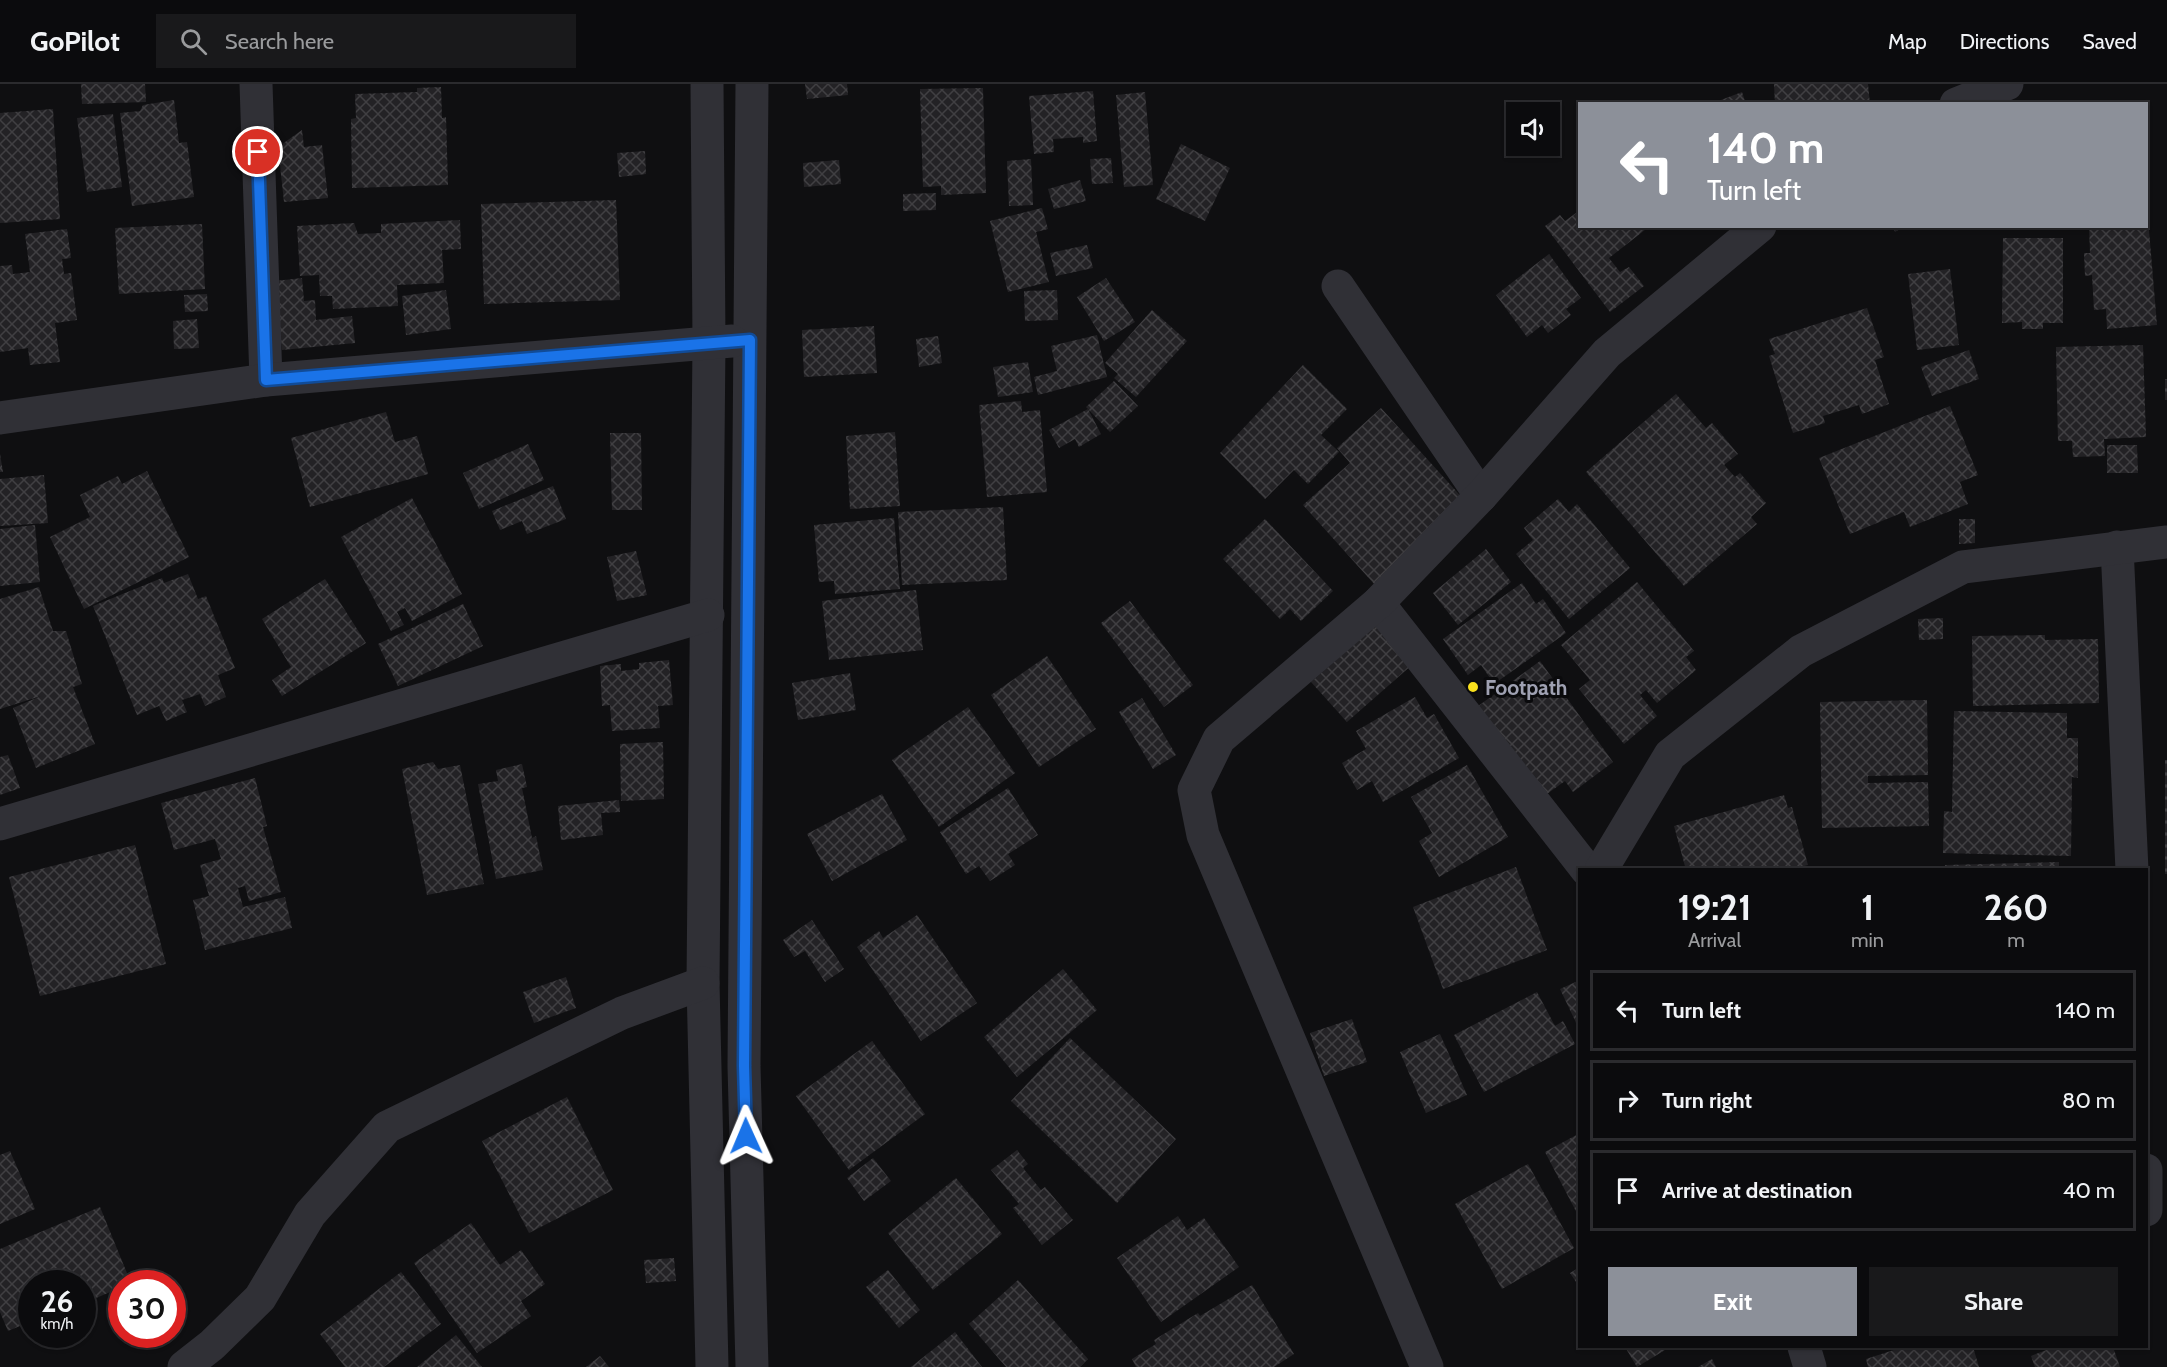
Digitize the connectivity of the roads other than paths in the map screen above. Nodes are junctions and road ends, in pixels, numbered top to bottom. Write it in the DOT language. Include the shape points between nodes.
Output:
graph roads {
  1 [pos="256,84"];
  2 [pos="707,84"];
  3 [pos="752,84"];
  4 [pos="2007,84"];
  5 [pos="1961,102"];
  6 [pos="1758,228"];
  7 [pos="1338,286"];
  8 [pos="750,340"];
  9 [pos="709,342"];
  10 [pos="266,380"];
  11 [pos="0,418"];
  12 [pos="1481,496"];
  13 [pos="2167,542"];
  14 [pos="2117,547"];
  15 [pos="1378,603"];
  16 [pos="708,615"];
  17 [pos="0,824"];
  18 [pos="1585,868"];
  19 [pos="1602,868"];
  20 [pos="2132,868"];
  21 [pos="703,982"];
  22 [pos="1804,1348"];
  23 [pos="184,1367"];
  24 [pos="712,1367"];
  25 [pos="752,1367"];
  26 [pos="1427,1367"];
  27 [pos="1810,1367"];
  1 -- 10 [label="street"];
  2 -- 9 [label="street"];
  3 -- 8 [label="street"];
  4 -- 5 [label="street"];
  6 -- 12 [label="street" via="1607,353"];
  7 -- 12 [label="street"];
  8 -- 9 [label="street"];
  8 -- 25 [label="street" via="744,1066"];
  9 -- 10 [label="street"];
  9 -- 16 [label="street"];
  10 -- 11 [label="street"];
  12 -- 15 [label="street"];
  13 -- 14 [label="street"];
  14 -- 19 [label="street" via="1963,567 1801,651 1670,755"];
  14 -- 20 [label="street"];
  15 -- 18 [label="street"];
  15 -- 26 [label="street" via="1219,739 1194,790 1203,836"];
  16 -- 17 [label="street"];
  16 -- 21 [label="street"];
  21 -- 23 [label="street" via="622,1013 387,1127 310,1214 260,1298"];
  21 -- 24 [label="street"];
  22 -- 27 [label="street"];
}
